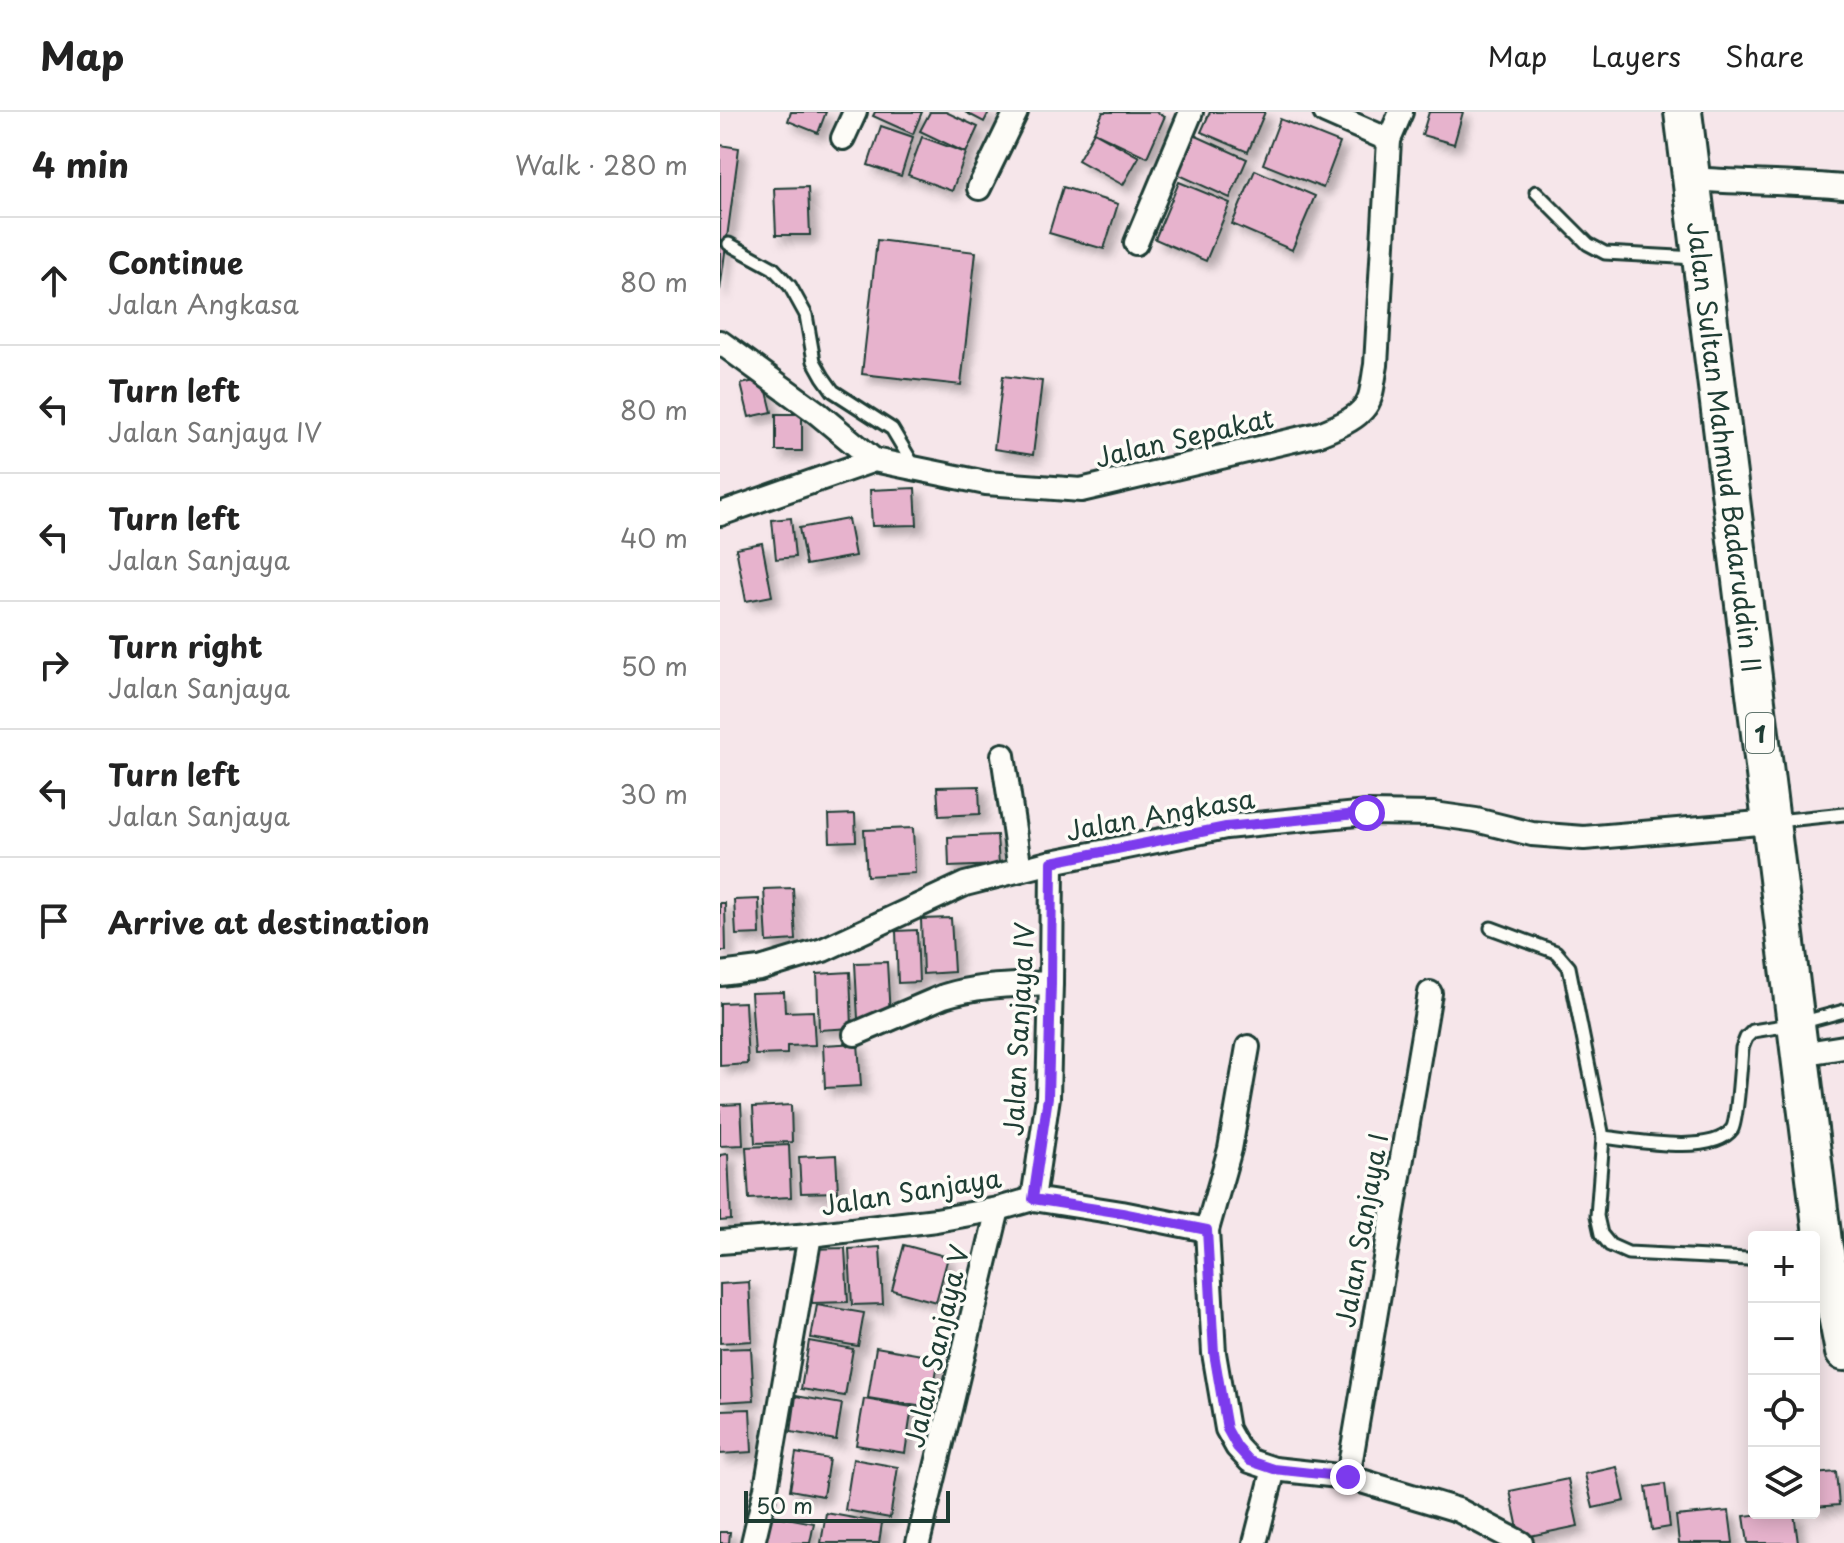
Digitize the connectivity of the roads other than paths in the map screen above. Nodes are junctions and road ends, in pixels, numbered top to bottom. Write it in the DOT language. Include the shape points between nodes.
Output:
graph roads {
  1 [pos="855,112"];
  2 [pos="1016,112"];
  3 [pos="1191,112"];
  4 [pos="1325,112"];
  5 [pos="1401,112"];
  6 [pos="1683,112"];
  7 [pos="843,138"];
  8 [pos="1389,140"];
  9 [pos="1691,179"];
  10 [pos="1844,187"];
  11 [pos="979,188"];
  12 [pos="1536,192"];
  13 [pos="1136,243"];
  14 [pos="729,244"];
  15 [pos="1701,258"];
  16 [pos="720,342"];
  17 [pos="874,460"];
  18 [pos="916,470"];
  19 [pos="720,514"];
  20 [pos="1003,755"];
  21 [pos="1844,814"];
  22 [pos="1771,822"];
  23 [pos="1052,862"];
  24 [pos="1020,870"];
  25 [pos="1491,928"];
  26 [pos="720,974"];
  27 [pos="1051,983"];
  28 [pos="1430,993"];
  29 [pos="1844,1011"];
  30 [pos="855,1034"];
  31 [pos="1798,1039"];
  32 [pos="1248,1047"];
  33 [pos="1844,1047"];
  34 [pos="1603,1137"];
  35 [pos="1033,1199"];
  36 [pos="998,1209"];
  37 [pos="1207,1230"];
  38 [pos="810,1235"];
  39 [pos="720,1242"];
  40 [pos="1748,1259"];
  41 [pos="1844,1352"];
  42 [pos="1274,1469"];
  43 [pos="1348,1477"];
  44 [pos="753,1543"];
  45 [pos="918,1543"];
  46 [pos="1255,1543"];
  47 [pos="1521,1543"];
  1 -- 7 [label="street"];
  2 -- 11 [label="street"];
  3 -- 13 [label="street"];
  4 -- 8 [label="street"];
  5 -- 8 [label="street, Jalan Sepakat"];
  6 -- 9 [label="highway, Jalan Sultan Mahmud Badaruddin II / 1"];
  8 -- 18 [label="street, Jalan Sepakat" via="1370,401 1340,426 1081,490 986,483"];
  9 -- 10 [label="street"];
  9 -- 15 [label="highway, Jalan Sultan Mahmud Badaruddin II / 1"];
  12 -- 15 [label="lane" via="1588,244 1605,253"];
  14 -- 18 [label="lane" via="773,268 790,286 806,315 814,361 823,377 833,391 892,429"];
  15 -- 22 [label="highway, Jalan Sultan Mahmud Badaruddin II / 1"];
  16 -- 17 [label="street"];
  17 -- 18 [label="street, Jalan Sepakat"];
  17 -- 19 [label="street"];
  20 -- 24 [label="street"];
  21 -- 22 [label="lane"];
  22 -- 23 [label="street, Jalan Angkasa" via="1584,838 1532,834 1434,814 1367,813 1226,827"];
  22 -- 31 [label="highway, Jalan Sultan Mahmud Badaruddin II / 1"];
  23 -- 24 [label="street, Jalan Angkasa"];
  23 -- 27 [label="street, Jalan Sanjaya IV"];
  24 -- 26 [label="street, Jalan Angkasa" via="965,884 823,950 760,969"];
  25 -- 34 [label="lane" via="1556,952 1569,967"];
  27 -- 30 [label="street" via="958,991"];
  27 -- 35 [label="street, Jalan Sanjaya IV" via="1048,1097"];
  28 -- 43 [label="street, Jalan Sanjaya I"];
  29 -- 31 [label="lane"];
  31 -- 33 [label="street"];
  31 -- 34 [label="lane" via="1753,1031 1746,1038 1734,1127 1723,1138 1670,1145"];
  31 -- 41 [label="highway, Jalan Sultan Mahmud Badaruddin II / 1" via="1823,1242"];
  32 -- 37 [label="street" via="1230,1149"];
  34 -- 40 [label="lane" via="1597,1216 1610,1245 1628,1253"];
  35 -- 36 [label="street, Jalan Sanjaya"];
  35 -- 37 [label="street, Jalan Sanjaya"];
  36 -- 38 [label="street, Jalan Sanjaya"];
  36 -- 45 [label="street, Jalan Sanjaya V"];
  37 -- 42 [label="street" via="1214,1353 1227,1429 1250,1461"];
  38 -- 39 [label="street, Jalan Sanjaya"];
  38 -- 44 [label="street"];
  42 -- 43 [label="street"];
  42 -- 46 [label="street"];
  43 -- 47 [label="street" via="1458,1510"];
}
